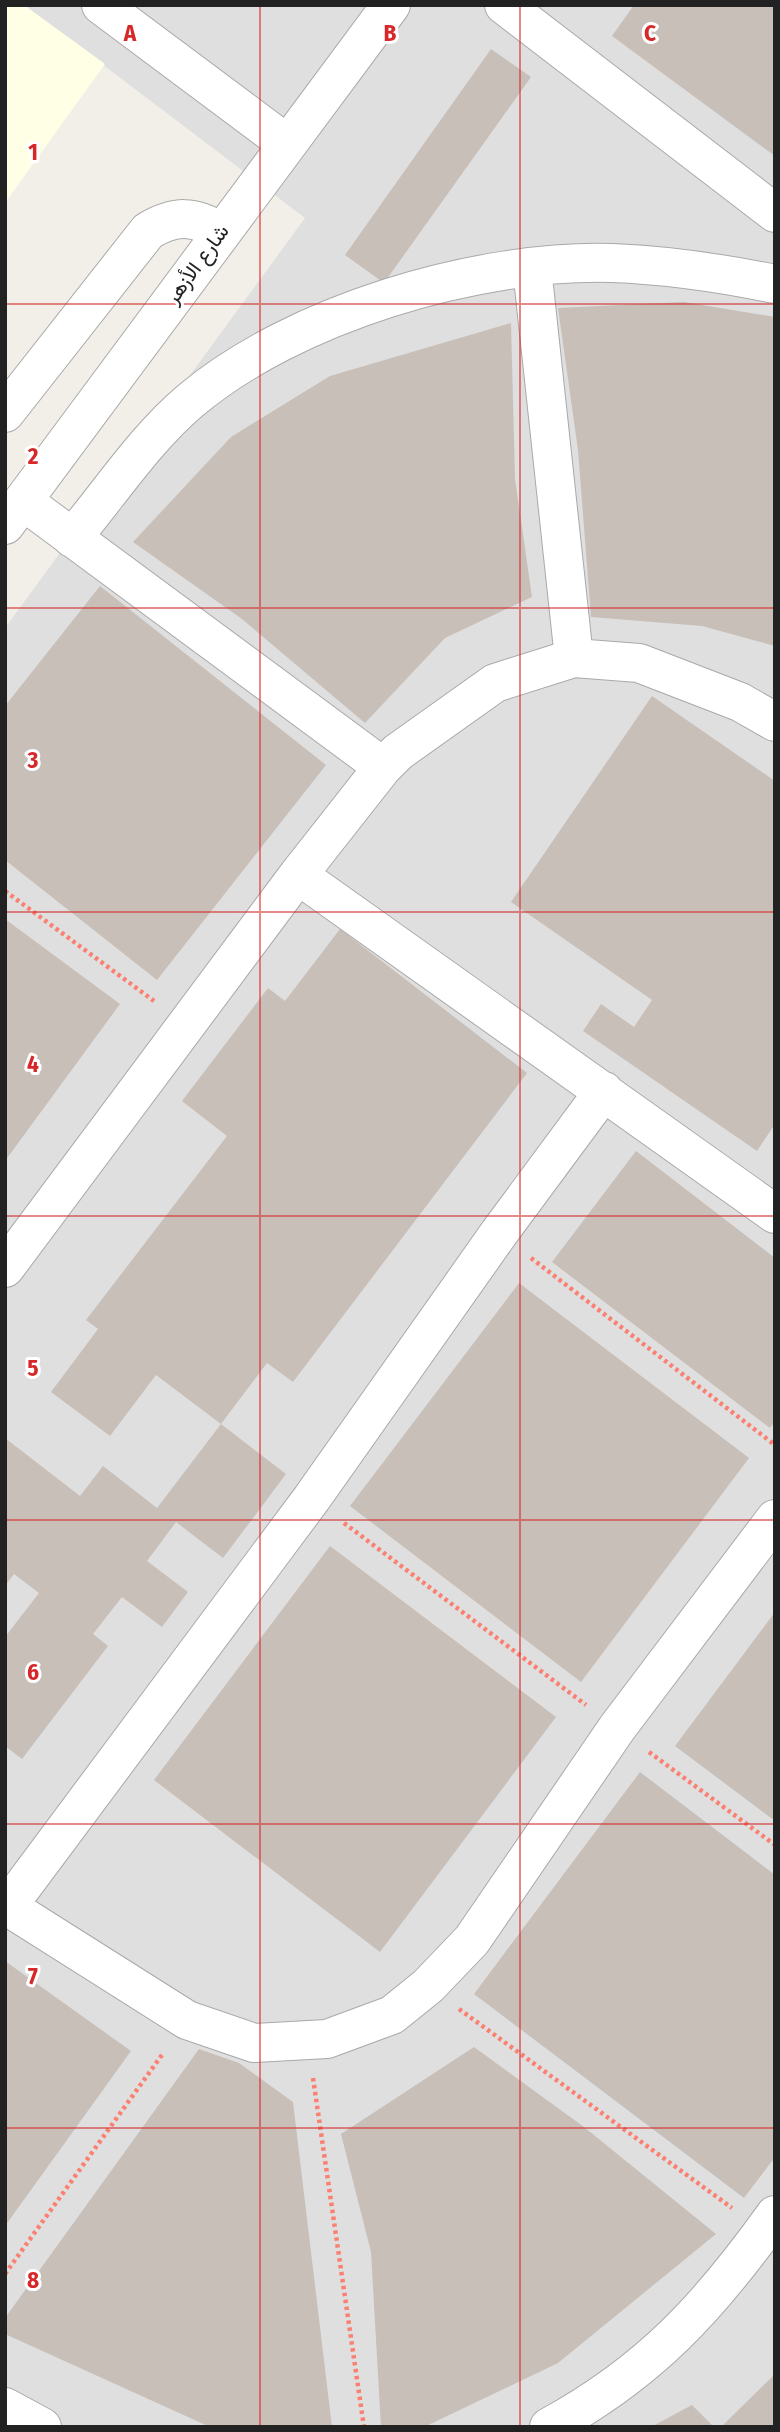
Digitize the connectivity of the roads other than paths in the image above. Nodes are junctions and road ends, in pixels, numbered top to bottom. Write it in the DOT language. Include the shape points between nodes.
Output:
graph roads {
  1 [pos="101,5"];
  2 [pos="391,5"];
  3 [pos="504,5"];
  4 [pos="287,144"];
  5 [pos="775,213"];
  6 [pos="221,232"];
  7 [pos="532,268"];
  8 [pos="775,284"];
  9 [pos="5,413"];
  10 [pos="14,513"];
  11 [pos="72,538"];
  12 [pos="574,658"];
  13 [pos="775,722"];
  14 [pos="383,767"];
  15 [pos="298,875"];
  16 [pos="604,1091"];
  17 [pos="775,1214"];
  18 [pos="5,1268"];
  19 [pos="775,1519"];
  20 [pos="6,1905"];
  21 [pos="769,2223"];
  22 [pos="5,2407"];
  23 [pos="42,2427"];
  24 [pos="549,2427"];
  1 -- 4 [label="street"];
  2 -- 4 [label="street, شارع الأزهر"];
  3 -- 5 [label="street"];
  4 -- 6 [label="street, شارع الأزهر"];
  6 -- 9 [label="street" via="204,221 185,217 148,231"];
  6 -- 10 [label="street, شارع الأزهر"];
  7 -- 8 [label="street" via="610,263 710,271"];
  7 -- 11 [label="street" via="443,283 367,305 238,366 167,423"];
  7 -- 12 [label="street"];
  10 -- 11 [label="street"];
  11 -- 14 [label="street"];
  12 -- 13 [label="street" via="639,663 740,702"];
  12 -- 14 [label="street" via="495,683"];
  14 -- 15 [label="street"];
  15 -- 16 [label="street"];
  15 -- 18 [label="street"];
  16 -- 17 [label="street"];
  16 -- 20 [label="street" via="312,1498"];
  19 -- 20 [label="street" via="617,1728 472,1940 392,2015 327,2039 254,2043 187,2020"];
  21 -- 24 [label="street" via="707,2304 650,2360 589,2405"];
  22 -- 23 [label="street"];
}
